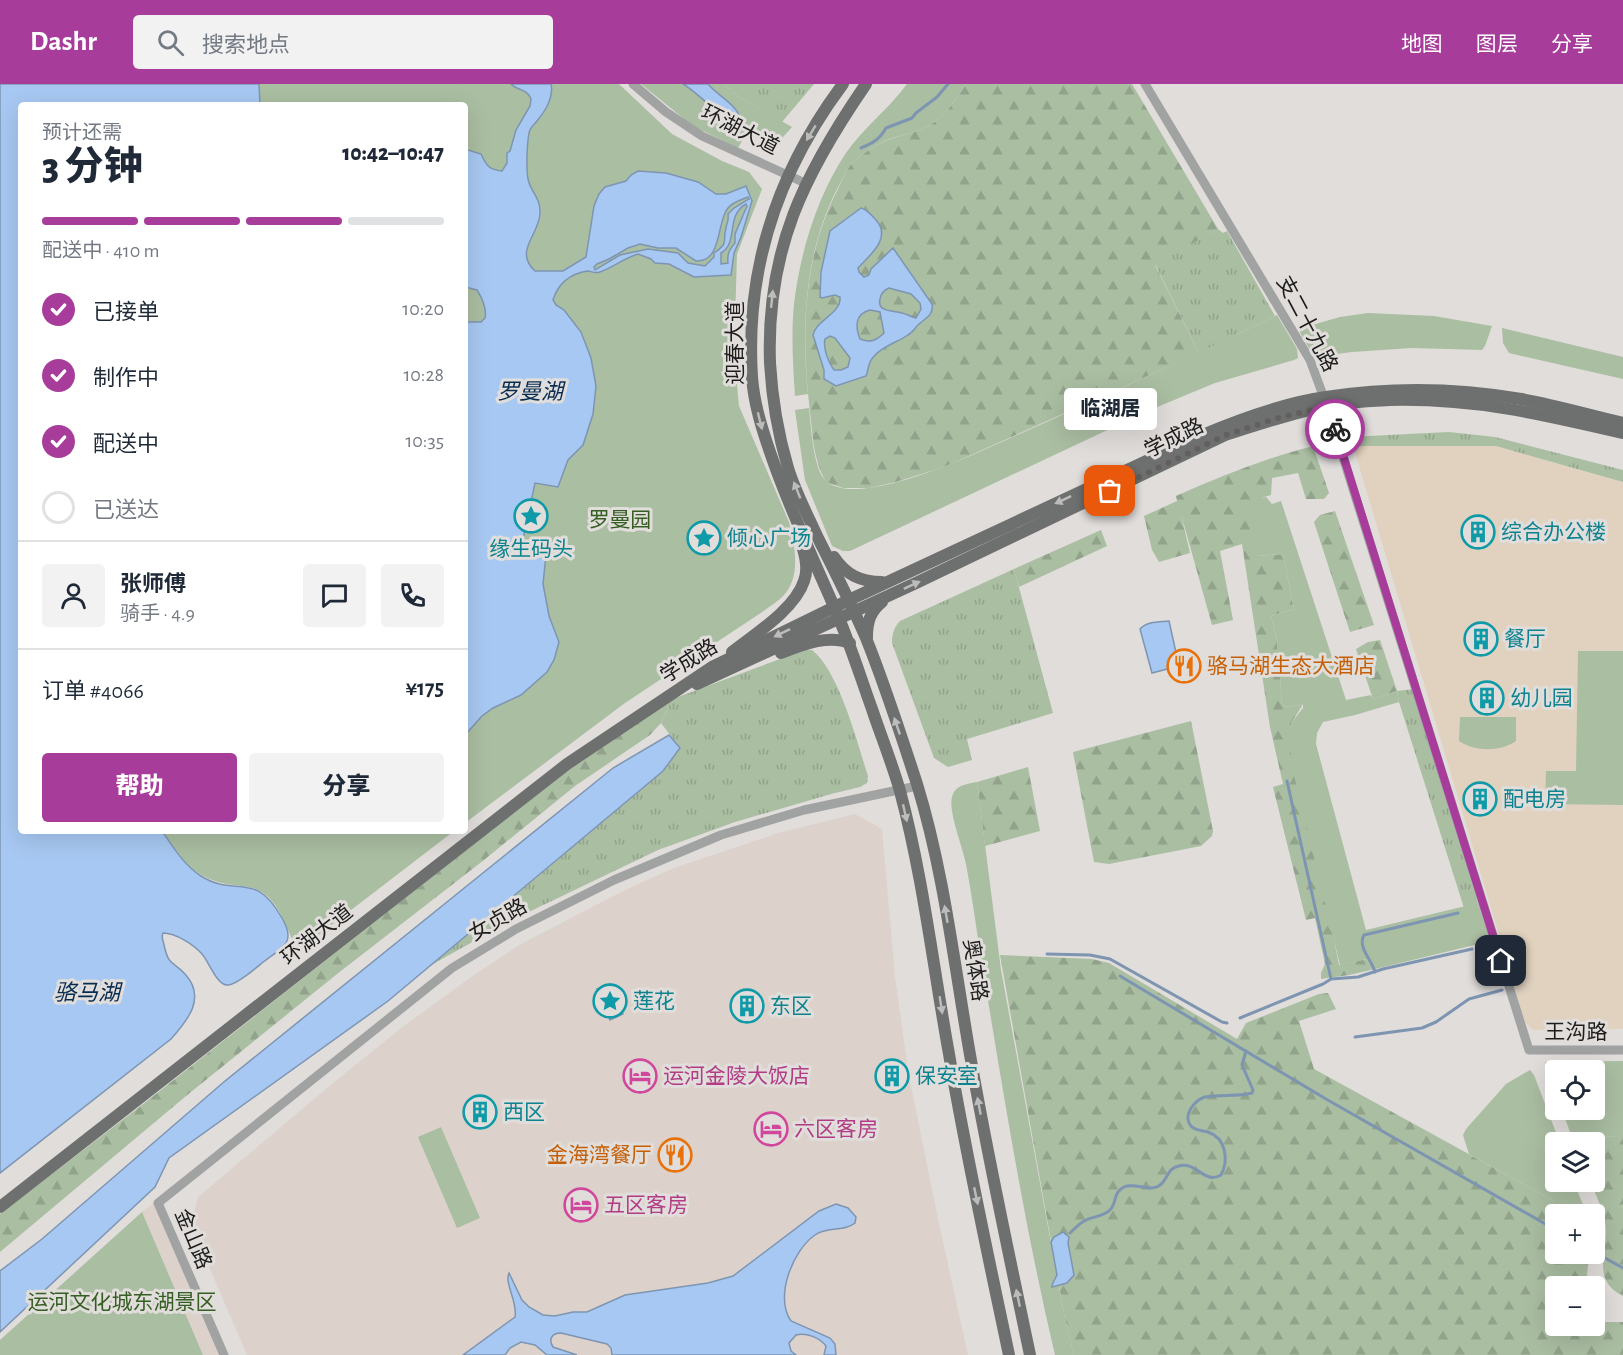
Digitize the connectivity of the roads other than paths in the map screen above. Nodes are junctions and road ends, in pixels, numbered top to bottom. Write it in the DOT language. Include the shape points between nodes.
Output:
graph roads {
  1 [pos="633,84"];
  2 [pos="843,84"];
  3 [pos="866,84"];
  4 [pos="1145,84"];
  5 [pos="829,103"];
  6 [pos="844,116"];
  7 [pos="788,175"];
  8 [pos="805,183"];
  9 [pos="764,242"];
  10 [pos="782,247"];
  11 [pos="1326,401"];
  12 [pos="1623,423"];
  13 [pos="1623,433"];
  14 [pos="803,520"];
  15 [pos="886,583"];
  16 [pos="889,596"];
  17 [pos="851,606"];
  18 [pos="837,613"];
  19 [pos="867,641"];
  20 [pos="850,643"];
  21 [pos="712,672"];
  22 [pos="664,700"];
  23 [pos="917,786"];
  24 [pos="900,789"];
  25 [pos="1529,1050"];
  26 [pos="1623,1050"];
  27 [pos="158,1203"];
  28 [pos="0,1207"];
  29 [pos="224,1355"];
  30 [pos="1009,1355"];
  31 [pos="1029,1355"];
  1 -- 7 [label="street, 环湖大道" via="702,136"];
  2 -- 5 [label="main road, 迎春大道"];
  3 -- 6 [label="main road, 迎春大道"];
  4 -- 11 [label="street, 支二十九路" via="1310,360"];
  5 -- 6 [label="main road"];
  5 -- 7 [label="main road, 迎春大道, one-way"];
  6 -- 8 [label="main road, 迎春大道"];
  7 -- 8 [label="street, 环湖大道"];
  7 -- 9 [label="main road, 迎春大道"];
  8 -- 10 [label="main road, 迎春大道"];
  9 -- 10 [label="main road"];
  9 -- 14 [label="main road, 迎春大道, one-way" via="752,314 753,390 761,428"];
  14 -- 10 [label="main road, 迎春大道, one-way" via="774,407 772,384 771,317"];
  11 -- 12 [label="main road, 学成路" via="1379,391 1473,393 1522,399"];
  11 -- 13 [label="main road, 学成路" via="1475,403"];
  11 -- 15 [label="main road, 学成路, one-way" via="1237,421 1200,435"];
  16 -- 11 [label="main road, 学成路, one-way" via="1226,435"];
  11 -- 25 [label="street, 支二十九路"];
  14 -- 15 [label="main road" via="852,577"];
  14 -- 17 [label="main road, 迎春大道"];
  14 -- 18 [label="main road, 迎春大道"];
  14 -- 21 [label="main road" via="805,580 795,600"];
  15 -- 17 [label="main road, 学成路"];
  16 -- 17 [label="main road, 学成路"];
  16 -- 19 [label="main road" via="874,609 867,622"];
  17 -- 18 [label="main road, 学成路"];
  17 -- 19 [label="main road, 奥体路"];
  18 -- 20 [label="main road, 奥体路"];
  18 -- 21 [label="main road, 学成路"];
  23 -- 19 [label="main road, 奥体路, one-way"];
  20 -- 21 [label="main road" via="827,640 806,644"];
  20 -- 24 [label="main road, 奥体路"];
  21 -- 22 [label="main road, 学成路"];
  22 -- 28 [label="main road, 环湖大道" via="567,764"];
  23 -- 24 [label="street, 女贞路"];
  31 -- 23 [label="main road, 奥体路, one-way" via="945,904"];
  24 -- 27 [label="street, 女贞路" via="804,810 721,835 614,880 516,929 444,974"];
  24 -- 30 [label="main road, 奥体路, one-way"];
  25 -- 26 [label="street, 王沟路"];
  27 -- 29 [label="street, 金山路"];
}
